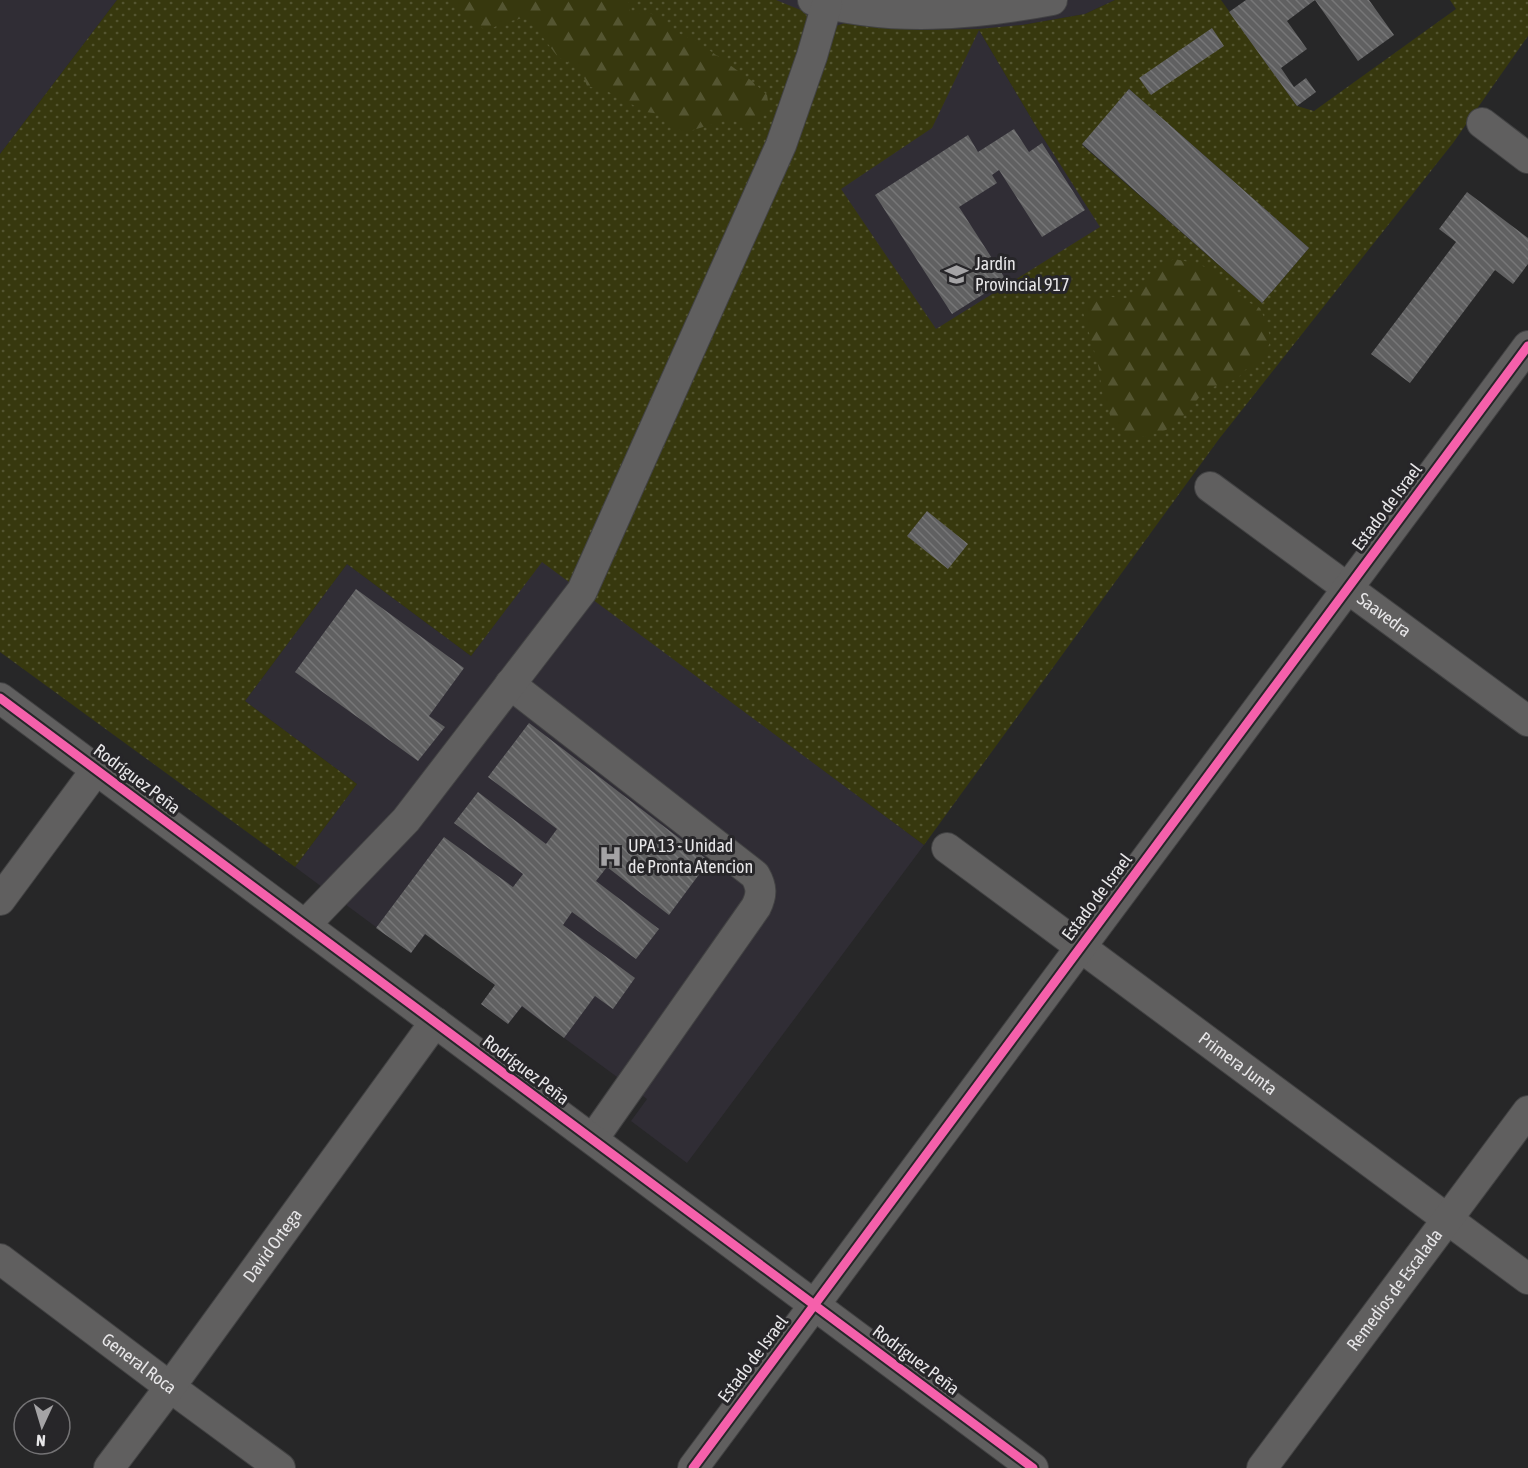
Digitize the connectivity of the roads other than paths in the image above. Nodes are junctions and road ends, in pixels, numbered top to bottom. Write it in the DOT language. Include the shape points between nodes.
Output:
graph roads {
  1 [pos="1052,0"];
  2 [pos="820,2"];
  3 [pos="1482,123"];
  4 [pos="1528,158"];
  5 [pos="1528,346"];
  6 [pos="1210,487"];
  7 [pos="1348,588"];
  8 [pos="510,684"];
  9 [pos="0,699"];
  10 [pos="1528,721"];
  11 [pos="96,770"];
  12 [pos="947,848"];
  13 [pos="0,900"];
  14 [pos="305,925"];
  15 [pos="1081,947"];
  16 [pos="435,1022"];
  17 [pos="1528,1111"];
  18 [pos="593,1139"];
  19 [pos="1447,1219"];
  20 [pos="0,1259"];
  21 [pos="1528,1280"];
  22 [pos="815,1305"];
  23 [pos="170,1387"];
  24 [pos="109,1468"];
  25 [pos="280,1468"];
  26 [pos="693,1468"];
  27 [pos="1033,1468"];
  28 [pos="1262,1468"];
  1 -- 2 [label="street" via="927,14"];
  2 -- 8 [label="street" via="812,56 782,145 582,591"];
  3 -- 4 [label="street"];
  5 -- 7 [label="street, Estado de Israel"];
  6 -- 7 [label="street, Saavedra"];
  7 -- 10 [label="street, Saavedra"];
  7 -- 15 [label="street, Estado de Israel"];
  8 -- 14 [label="street" via="406,820"];
  8 -- 18 [label="street" via="755,876 760,884 761,896 756,907"];
  9 -- 11 [label="street, Rodríguez Peña"];
  11 -- 13 [label="street"];
  11 -- 14 [label="street, Rodríguez Peña"];
  12 -- 15 [label="street, Primera Junta"];
  14 -- 16 [label="street, Rodríguez Peña"];
  15 -- 19 [label="street, Primera Junta"];
  15 -- 22 [label="street, Estado de Israel"];
  16 -- 18 [label="street, Rodríguez Peña"];
  16 -- 23 [label="street, David Ortega"];
  17 -- 19 [label="street, Remedios de Escalada"];
  18 -- 22 [label="street, Rodríguez Peña"];
  19 -- 21 [label="street, Primera Junta"];
  19 -- 28 [label="street, Remedios de Escalada"];
  20 -- 23 [label="street, General Roca"];
  22 -- 26 [label="street, Estado de Israel"];
  22 -- 27 [label="street, Rodríguez Peña"];
  23 -- 24 [label="street, David Ortega"];
  23 -- 25 [label="street, General Roca"];
}
